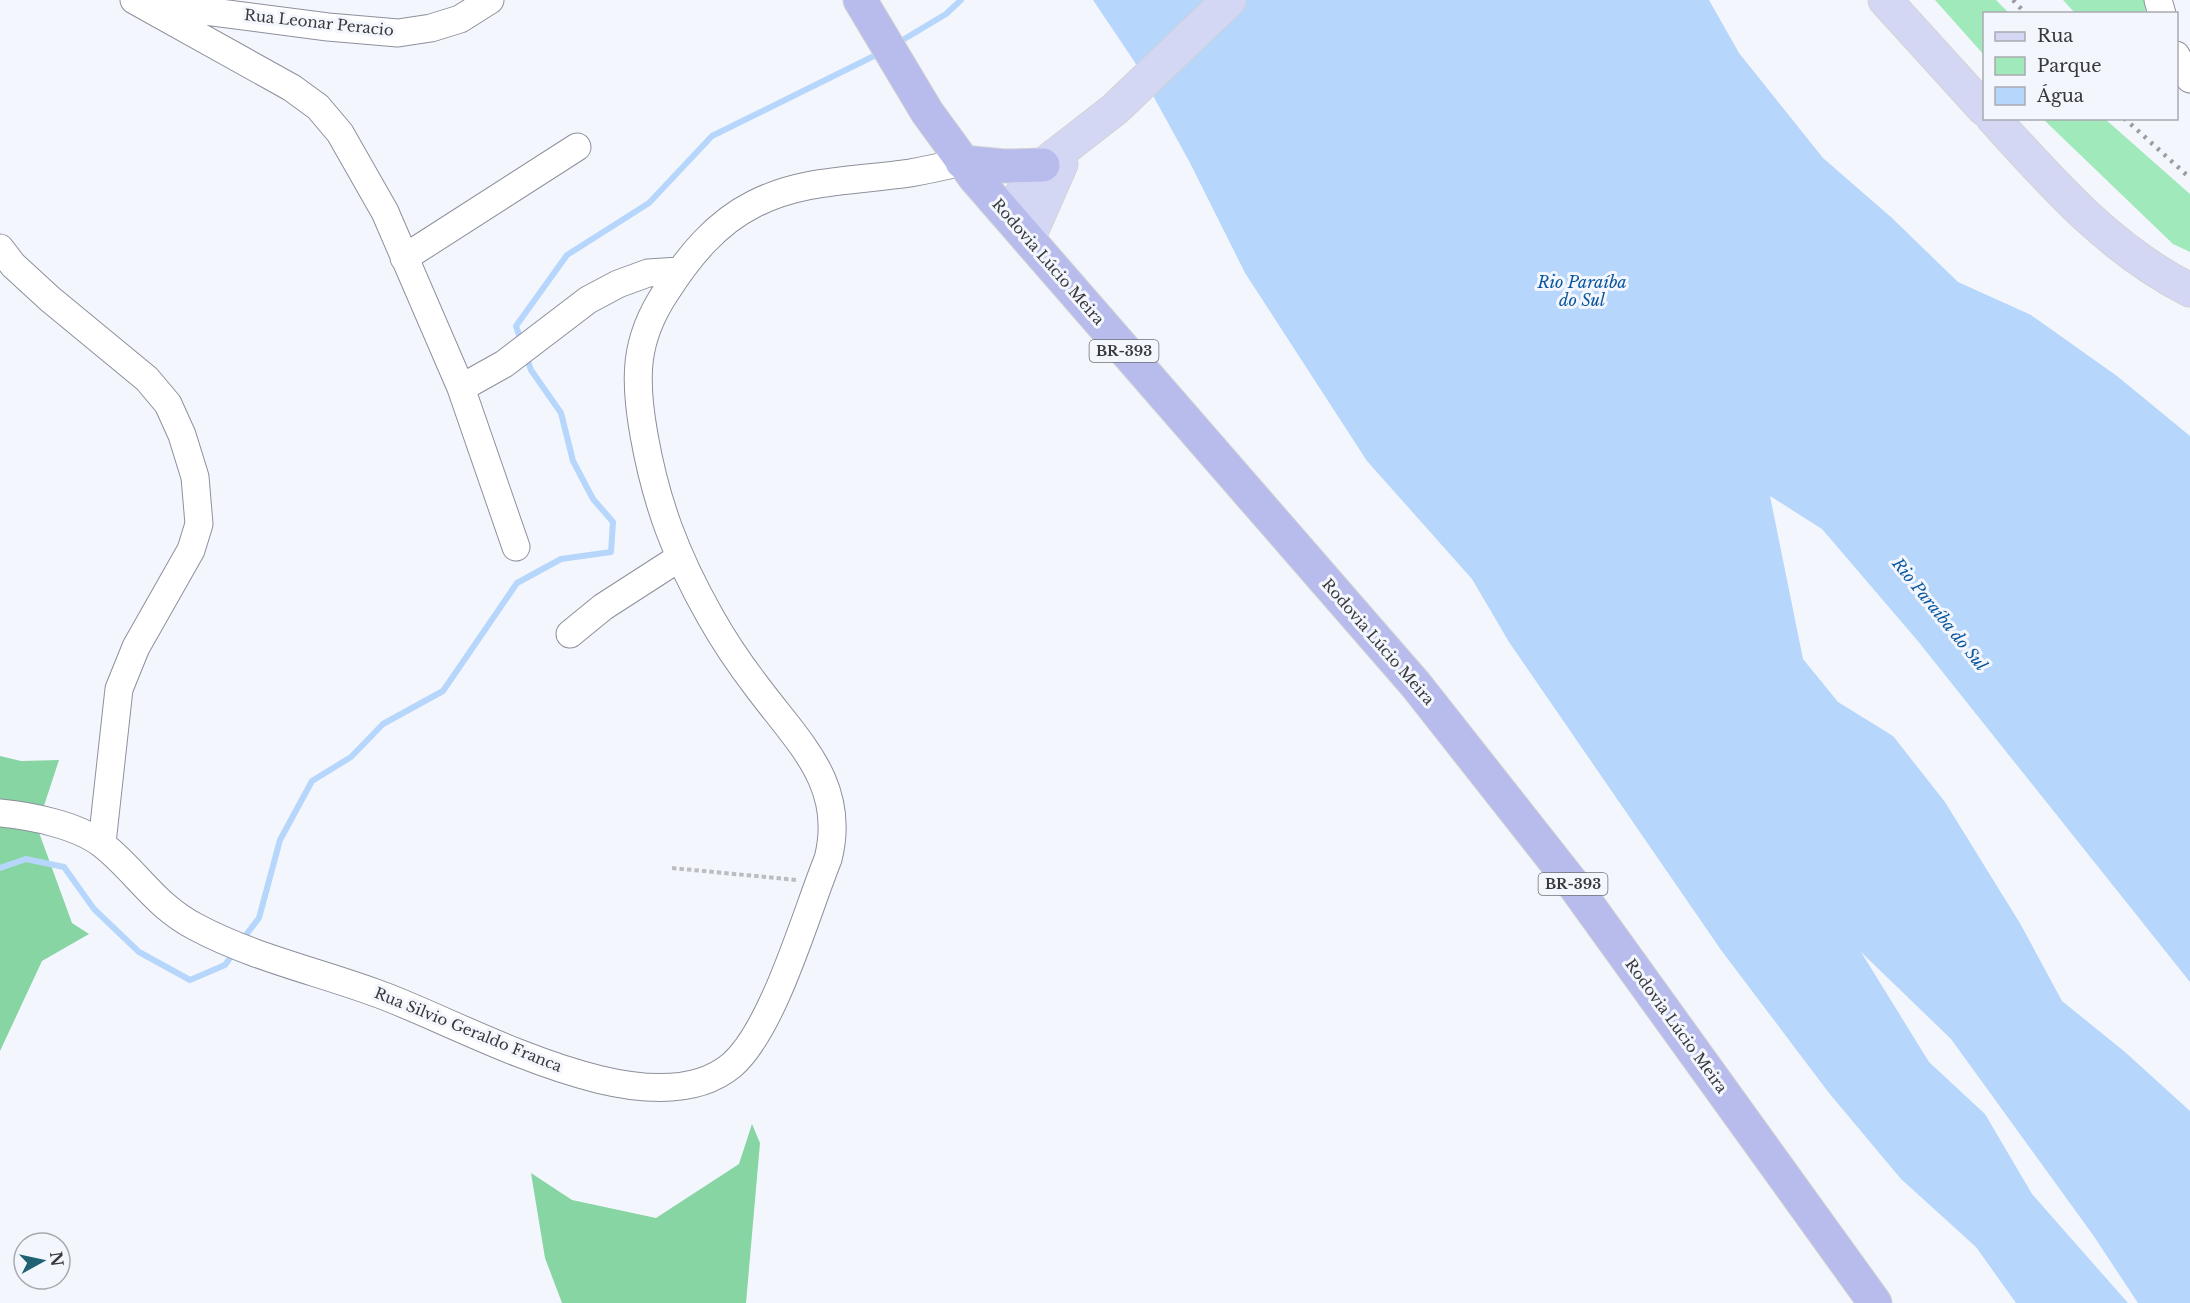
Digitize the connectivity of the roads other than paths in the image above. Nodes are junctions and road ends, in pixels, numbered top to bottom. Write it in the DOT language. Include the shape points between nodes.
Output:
graph roads {
  1 [pos="490,0"];
  2 [pos="1229,0"];
  3 [pos="1885,0"];
  4 [pos="137,2"];
  5 [pos="865,8"];
  6 [pos="2178,58"];
  7 [pos="2190,79"];
  8 [pos="1983,108"];
  9 [pos="1995,120"];
  10 [pos="1071,140"];
  11 [pos="577,147"];
  12 [pos="962,162"];
  13 [pos="1043,165"];
  14 [pos="1006,214"];
  15 [pos="1028,239"];
  16 [pos="0,248"];
  17 [pos="404,258"];
  18 [pos="679,271"];
  19 [pos="2190,290"];
  20 [pos="461,388"];
  21 [pos="516,547"];
  22 [pos="680,558"];
  23 [pos="570,634"];
  24 [pos="0,813"];
  25 [pos="102,843"];
  26 [pos="1875,1303"];
  1 -- 4 [label="street, Rua Leonar Peracio" via="460,19 398,33"];
  2 -- 10 [label="main road" via="1115,109"];
  3 -- 8 [label="main road"];
  4 -- 17 [label="street" via="292,88 318,107 340,133 361,168"];
  5 -- 12 [label="highway, Rodovia Lúcio Meira / BR-393"];
  6 -- 7 [label="street"];
  9 -- 19 [label="main road" via="2063,195 2124,249 2158,274"];
  10 -- 13 [label="main road"];
  10 -- 15 [label="main road"];
  11 -- 17 [label="street"];
  12 -- 13 [label="highway" via="1013,167"];
  12 -- 14 [label="highway, Rodovia Lúcio Meira / BR-393"];
  12 -- 18 [label="street, Rua Silvio Geraldo Franca" via="802,187 754,204 721,224"];
  13 -- 14 [label="main road"];
  14 -- 15 [label="highway, Rodovia Lúcio Meira / BR-393"];
  15 -- 26 [label="highway, Rodovia Lúcio Meira / BR-393" via="1416,685 1576,888"];
  16 -- 25 [label="street" via="50,298 147,378 168,404 195,477 199,524 191,550 136,647 119,690"];
  17 -- 20 [label="street"];
  18 -- 20 [label="street" via="648,273 588,300 504,364"];
  18 -- 22 [label="street, Rua Silvio Geraldo Franca" via="642,337 637,371 652,481"];
  20 -- 21 [label="street"];
  22 -- 23 [label="street" via="603,607"];
  22 -- 25 [label="street, Rua Silvio Geraldo Franca" via="711,618 758,688 800,740 827,789 833,838 775,995 751,1042 732,1064 712,1078 683,1087 650,1087 611,1082 555,1067 378,993 260,955 196,927 168,908"];
  24 -- 25 [label="street" via="32,816"];
}
